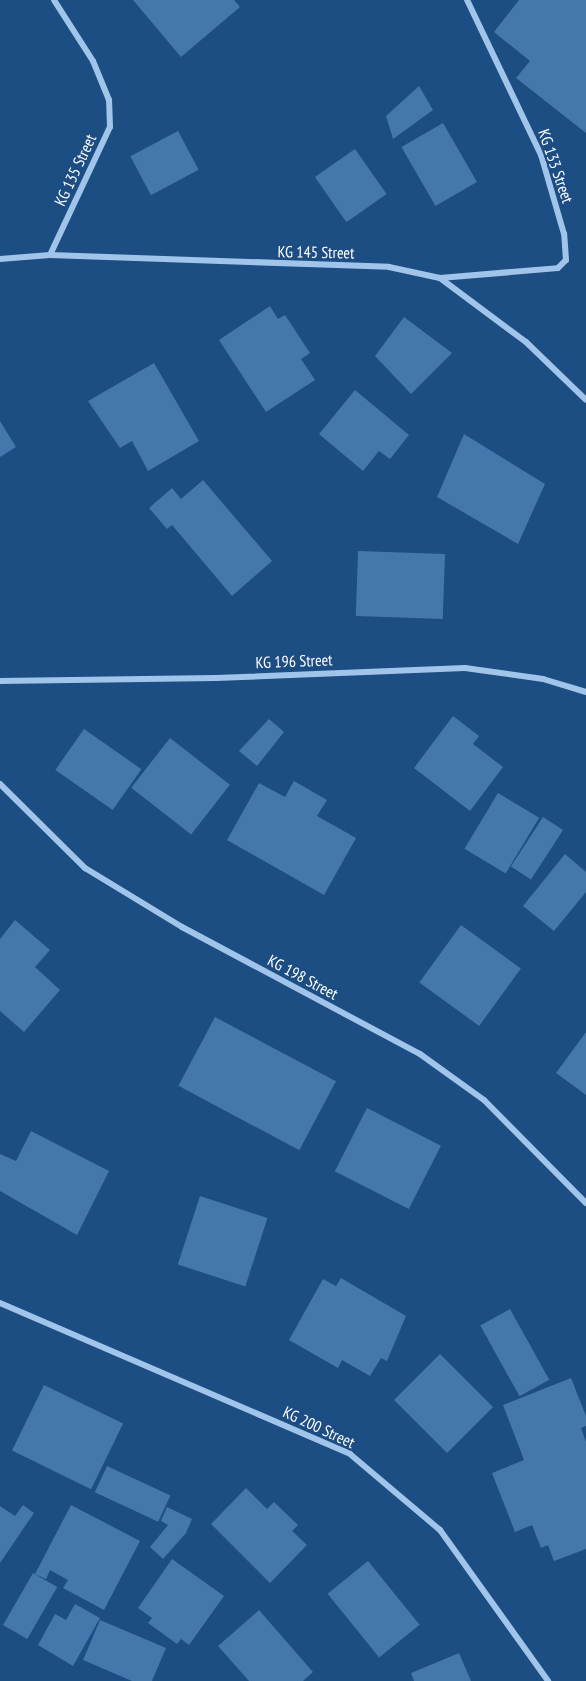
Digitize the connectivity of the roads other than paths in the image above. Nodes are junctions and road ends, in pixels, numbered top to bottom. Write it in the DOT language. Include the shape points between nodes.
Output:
graph roads {
  1 [pos="54,0"];
  2 [pos="467,0"];
  3 [pos="50,255"];
  4 [pos="0,259"];
  5 [pos="440,278"];
  6 [pos="586,400"];
  7 [pos="0,681"];
  8 [pos="586,692"];
  9 [pos="0,784"];
  10 [pos="586,1203"];
  11 [pos="0,1304"];
  12 [pos="548,1681"];
  1 -- 3 [label="street, KG 135 Street" via="93,61 110,100 110,127"];
  2 -- 5 [label="street, KG 133 Street" via="541,155 564,234 566,260 558,268"];
  3 -- 4 [label="street, KG 145 Street"];
  3 -- 5 [label="street, KG 145 Street" via="389,267"];
  5 -- 6 [label="street, KG 145 Street" via="526,342"];
  7 -- 8 [label="street, KG 196 Street" via="216,678 465,668 543,679"];
  9 -- 10 [label="street, KG 198 Street" via="85,868 182,927 429,1060 484,1100"];
  11 -- 12 [label="street, KG 200 Street" via="350,1454 440,1530"];
}
